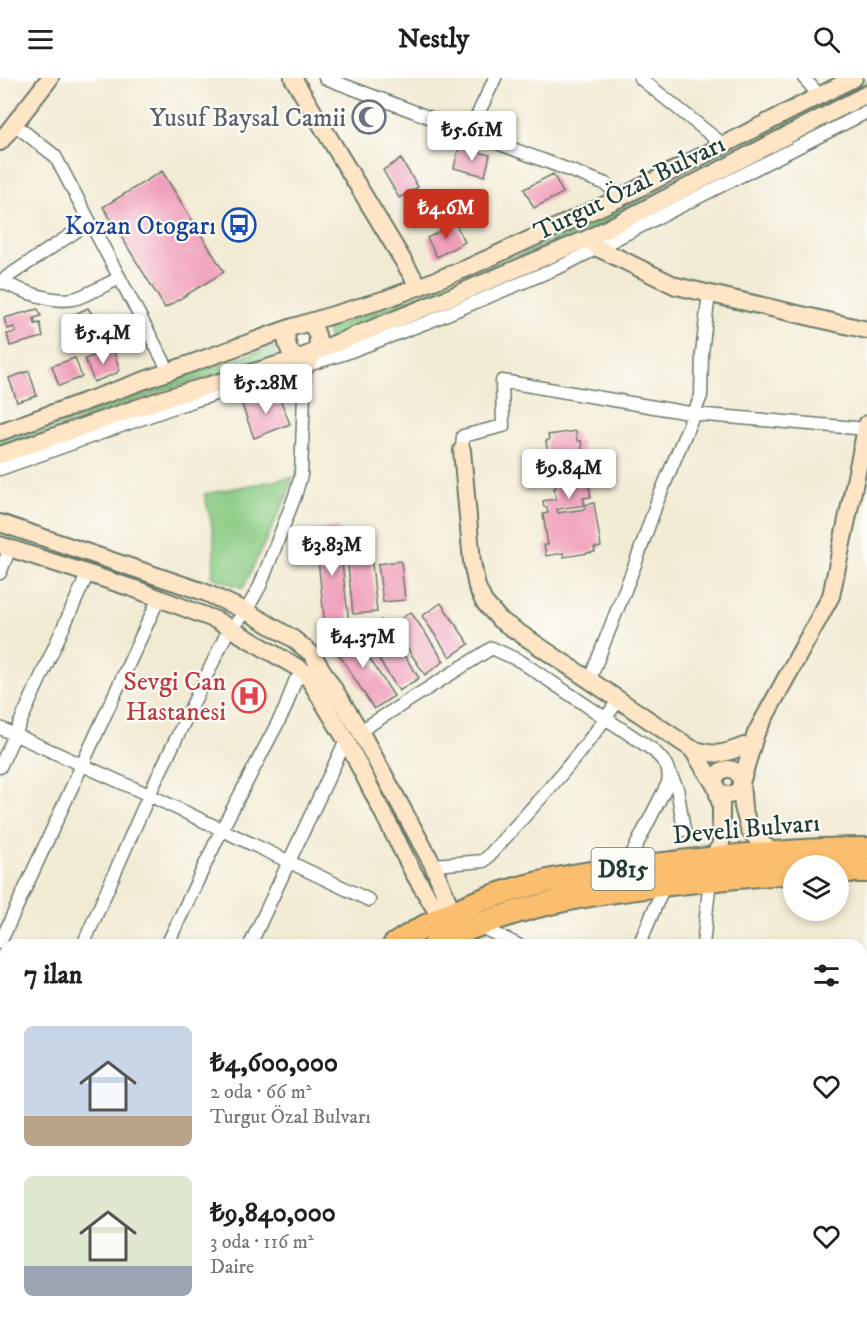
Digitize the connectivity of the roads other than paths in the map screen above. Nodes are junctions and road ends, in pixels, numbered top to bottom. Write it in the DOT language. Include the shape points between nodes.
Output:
graph roads {
  1 [pos="50,78"];
  2 [pos="293,78"];
  3 [pos="298,78"];
  4 [pos="325,78"];
  5 [pos="495,78"];
  6 [pos="640,78"];
  7 [pos="804,78"];
  8 [pos="854,78"];
  9 [pos="867,94"];
  10 [pos="820,96"];
  11 [pos="867,112"];
  12 [pos="14,124"];
  13 [pos="469,133"];
  14 [pos="0,142"];
  15 [pos="725,146"];
  16 [pos="620,198"];
  17 [pos="90,222"];
  18 [pos="594,243"];
  19 [pos="120,278"];
  20 [pos="1,281"];
  21 [pos="419,287"];
  22 [pos="709,293"];
  23 [pos="309,322"];
  24 [pos="287,330"];
  25 [pos="867,330"];
  26 [pos="315,352"];
  27 [pos="301,363"];
  28 [pos="170,373"];
  29 [pos="695,414"];
  30 [pos="867,428"];
  31 [pos="0,432"];
  32 [pos="462,450"];
  33 [pos="0,454"];
  34 [pos="0,469"];
  35 [pos="0,523"];
  36 [pos="5,546"];
  37 [pos="0,573"];
  38 [pos="88,573"];
  39 [pos="159,598"];
  40 [pos="246,611"];
  41 [pos="231,629"];
  42 [pos="305,672"];
  43 [pos="590,680"];
  44 [pos="619,699"];
  45 [pos="607,717"];
  46 [pos="0,728"];
  47 [pos="756,733"];
  48 [pos="15,735"];
  49 [pos="353,736"];
  50 [pos="744,746"];
  51 [pos="692,749"];
  52 [pos="83,765"];
  53 [pos="0,767"];
  54 [pos="723,770"];
  55 [pos="670,774"];
  56 [pos="741,783"];
  57 [pos="716,787"];
  58 [pos="149,795"];
  59 [pos="222,829"];
  60 [pos="684,830"];
  61 [pos="867,849"];
  62 [pos="774,852"];
  63 [pos="289,861"];
  64 [pos="433,865"];
  65 [pos="628,868"];
  66 [pos="711,869"];
  67 [pos="849,871"];
  68 [pos="867,871"];
  69 [pos="783,872"];
  70 [pos="665,884"];
  71 [pos="369,900"];
  72 [pos="447,914"];
  73 [pos="453,937"];
  74 [pos="2,939"];
  75 [pos="85,939"];
  76 [pos="169,939"];
  77 [pos="253,939"];
  78 [pos="404,939"];
  79 [pos="469,939"];
  80 [pos="642,939"];
  81 [pos="705,939"];
  1 -- 12 [label="street"];
  2 -- 3 [label="street"];
  2 -- 21 [label="street"];
  4 -- 13 [label="street"];
  5 -- 13 [label="street"];
  6 -- 15 [label="street"];
  7 -- 10 [label="street"];
  8 -- 10 [label="street, Turgut Özal Bulvarı"];
  9 -- 18 [label="street, Turgut Özal Bulvarı"];
  10 -- 15 [label="street, Turgut Özal Bulvarı"];
  11 -- 18 [label="street, Turgut Özal Bulvarı"];
  12 -- 14 [label="street"];
  12 -- 17 [label="street" via="55,156"];
  13 -- 16 [label="street" via="606,184"];
  15 -- 16 [label="street, Turgut Özal Bulvarı"];
  16 -- 21 [label="street, Turgut Özal Bulvarı" via="510,250"];
  17 -- 19 [label="street"];
  17 -- 20 [label="street"];
  18 -- 22 [label="street" via="676,286"];
  18 -- 26 [label="street, Turgut Özal Bulvarı"];
  18 -- 27 [label="street, Turgut Özal Bulvarı" via="564,265 428,322"];
  19 -- 20 [label="street" via="75,299 52,298"];
  19 -- 28 [label="street"];
  21 -- 23 [label="street, Turgut Özal Bulvarı"];
  22 -- 25 [label="street"];
  22 -- 29 [label="street" via="701,396"];
  23 -- 24 [label="street, Turgut Özal Bulvarı"];
  23 -- 26 [label="street" via="318,334"];
  24 -- 27 [label="street" via="286,344"];
  24 -- 28 [label="street, Turgut Özal Bulvarı"];
  26 -- 27 [label="street, Turgut Özal Bulvarı"];
  27 -- 33 [label="street, Turgut Özal Bulvarı" via="163,399"];
  27 -- 34 [label="street, Turgut Özal Bulvarı"];
  27 -- 40 [label="street" via="301,475 260,586"];
  28 -- 31 [label="street, Turgut Özal Bulvarı"];
  29 -- 30 [label="street"];
  29 -- 32 [label="street" via="502,381 503,426 463,436"];
  29 -- 43 [label="street" via="657,502"];
  30 -- 47 [label="street" via="831,596"];
  32 -- 43 [label="street" via="471,562 484,602 500,620"];
  35 -- 40 [label="street" via="204,592"];
  36 -- 37 [label="street"];
  36 -- 38 [label="street"];
  38 -- 39 [label="street"];
  38 -- 48 [label="street"];
  39 -- 41 [label="street"];
  39 -- 52 [label="street"];
  40 -- 41 [label="street"];
  40 -- 49 [label="street" via="312,654"];
  41 -- 42 [label="street"];
  41 -- 58 [label="street"];
  42 -- 49 [label="street"];
  42 -- 59 [label="street" via="295,681 285,709"];
  43 -- 44 [label="street"];
  44 -- 45 [label="street"];
  44 -- 51 [label="street"];
  45 -- 49 [label="street" via="520,660 492,648"];
  45 -- 55 [label="street" via="654,750"];
  45 -- 64 [label="street" via="484,861"];
  46 -- 48 [label="street"];
  47 -- 50 [label="street"];
  47 -- 56 [label="street"];
  48 -- 52 [label="street"];
  48 -- 53 [label="street"];
  49 -- 63 [label="street"];
  49 -- 64 [label="street"];
  49 -- 72 [label="street" via="413,872"];
  50 -- 51 [label="street" via="713,755"];
  50 -- 54 [label="street"];
  51 -- 57 [label="street"];
  52 -- 58 [label="street"];
  52 -- 74 [label="street"];
  54 -- 56 [label="street" via="735,771"];
  54 -- 57 [label="street" via="717,775"];
  55 -- 60 [label="street" via="677,788"];
  55 -- 65 [label="street"];
  56 -- 57 [label="street" via="730,795"];
  56 -- 62 [label="street" via="750,831"];
  57 -- 66 [label="street" via="723,828 722,844"];
  58 -- 59 [label="street"];
  58 -- 75 [label="street"];
  59 -- 63 [label="street"];
  59 -- 76 [label="street"];
  61 -- 62 [label="highway, Develi Bulvarı / D815"];
  62 -- 66 [label="highway, Develi Bulvarı / D815"];
  63 -- 71 [label="street"];
  63 -- 77 [label="street"];
  64 -- 72 [label="street"];
  65 -- 66 [label="highway, Develi Bulvarı / D815"];
  65 -- 72 [label="highway, Develi Bulvarı / D815" via="530,884"];
  66 -- 69 [label="highway, Develi Bulvarı / D815"];
  66 -- 70 [label="highway, Develi Bulvarı / D815"];
  66 -- 81 [label="street"];
  67 -- 68 [label="highway, Develi Bulvarı"];
  70 -- 73 [label="highway, Develi Bulvarı / D815" via="571,897 518,911"];
  70 -- 80 [label="street"];
  72 -- 73 [label="street"];
  72 -- 78 [label="highway, Develi Bulvarı / D815"];
  73 -- 79 [label="street"];
}
